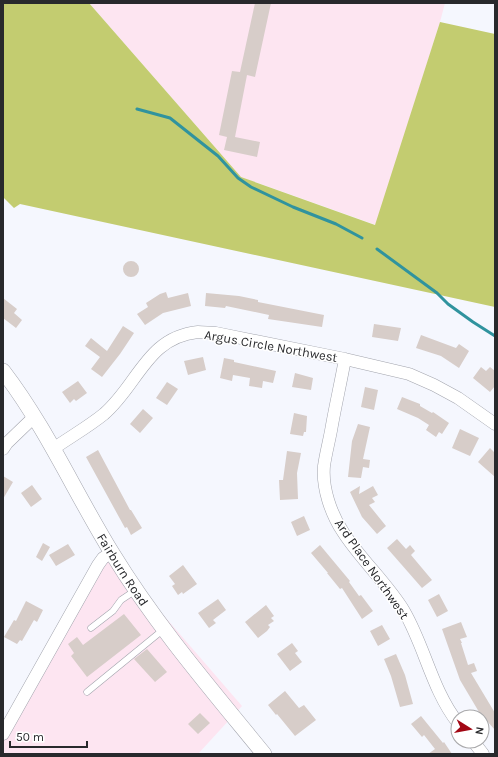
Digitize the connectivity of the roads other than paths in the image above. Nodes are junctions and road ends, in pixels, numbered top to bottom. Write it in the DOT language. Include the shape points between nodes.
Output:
graph roads {
  1 [pos="345,359"];
  2 [pos="3,371"];
  3 [pos="34,416"];
  4 [pos="495,424"];
  5 [pos="3,449"];
  6 [pos="53,449"];
  7 [pos="112,553"];
  8 [pos="136,590"];
  9 [pos="91,628"];
  10 [pos="164,629"];
  11 [pos="87,692"];
  12 [pos="450,712"];
  13 [pos="3,734"];
  14 [pos="264,754"];
  1 -- 4 [label="street, Argus Circle Northwest" via="409,374 458,398"];
  1 -- 6 [label="street, Argus Circle Northwest" via="216,333 199,332 184,335 167,342 153,353 124,393 104,414"];
  1 -- 12 [label="street, Ard Place Northwest" via="324,468 326,495 344,534 390,590 404,612 417,637 436,688"];
  2 -- 3 [label="street, Fairburn Road"];
  3 -- 5 [label="street"];
  3 -- 6 [label="street, Fairburn Road"];
  6 -- 7 [label="street, Fairburn Road"];
  7 -- 8 [label="street, Fairburn Road"];
  7 -- 13 [label="street" via="103,558 98,565"];
  8 -- 9 [label="lane" via="121,600 113,611"];
  8 -- 10 [label="street, Fairburn Road"];
  10 -- 11 [label="lane"];
  10 -- 14 [label="street, Fairburn Road"];
}
